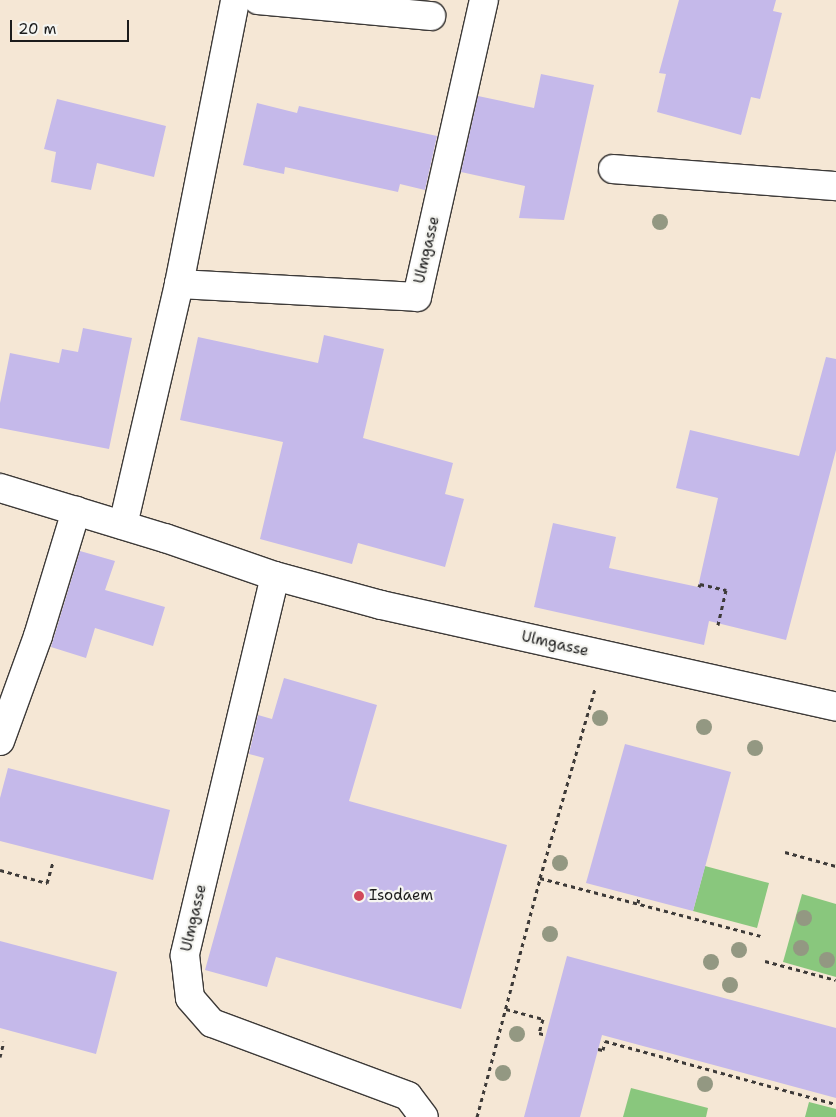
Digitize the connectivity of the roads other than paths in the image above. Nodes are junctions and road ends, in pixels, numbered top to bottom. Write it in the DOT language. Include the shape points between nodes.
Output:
graph roads {
  1 [pos="235,0"];
  2 [pos="258,0"];
  3 [pos="484,0"];
  4 [pos="431,16"];
  5 [pos="613,169"];
  6 [pos="836,186"];
  7 [pos="179,284"];
  8 [pos="0,488"];
  9 [pos="76,511"];
  10 [pos="123,525"];
  11 [pos="275,576"];
  12 [pos="836,707"];
  13 [pos="0,741"];
  14 [pos="424,1117"];
  1 -- 7 [label="street"];
  2 -- 4 [label="street"];
  3 -- 7 [label="street, Ulmgasse" via="417,297"];
  5 -- 6 [label="street"];
  7 -- 10 [label="street"];
  8 -- 9 [label="street, Ulmgasse"];
  9 -- 10 [label="street, Ulmgasse"];
  9 -- 13 [label="street" via="38,636"];
  10 -- 11 [label="street, Ulmgasse"];
  11 -- 12 [label="street, Ulmgasse" via="381,605"];
  11 -- 14 [label="street, Ulmgasse" via="185,954 190,998 212,1023 408,1096"];
}
